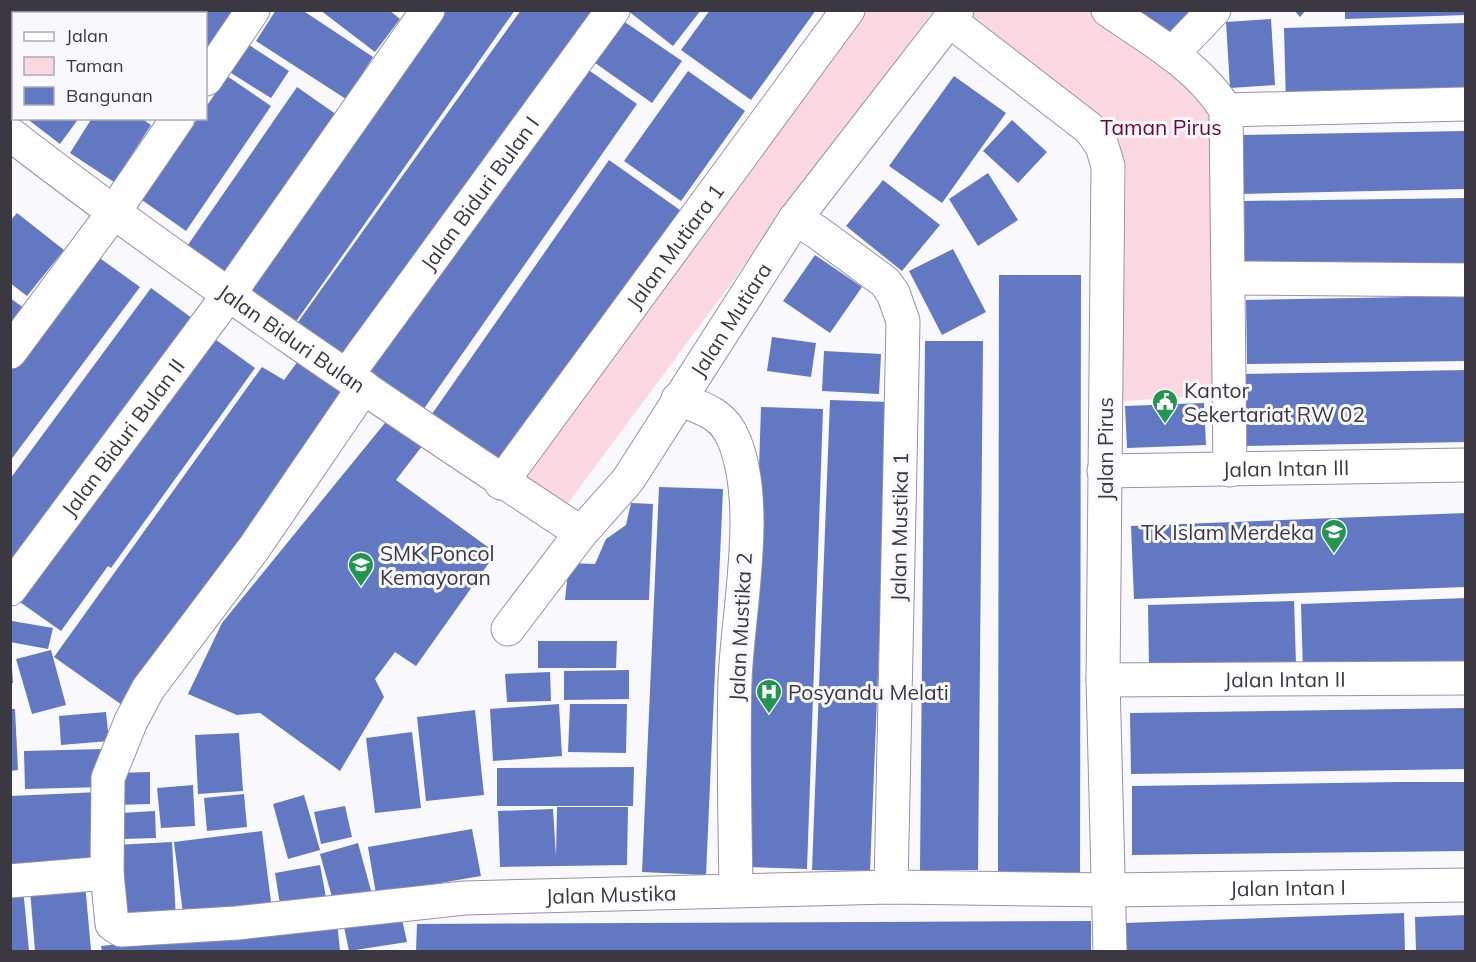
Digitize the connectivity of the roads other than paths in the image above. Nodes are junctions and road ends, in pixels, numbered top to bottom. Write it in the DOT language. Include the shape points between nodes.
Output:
graph roads {
  1 [pos="253,10"];
  2 [pos="429,10"];
  3 [pos="613,10"];
  4 [pos="848,10"];
  5 [pos="1108,10"];
  6 [pos="1214,10"];
  7 [pos="953,16"];
  8 [pos="1172,54"];
  9 [pos="207,78"];
  10 [pos="1466,104"];
  11 [pos="1226,110"];
  12 [pos="177,120"];
  13 [pos="10,134"];
  14 [pos="113,213"];
  15 [pos="795,219"];
  16 [pos="1228,278"];
  17 [pos="1466,280"];
  18 [pos="229,294"];
  19 [pos="10,352"];
  20 [pos="355,381"];
  21 [pos="678,399"];
  22 [pos="1466,465"];
  23 [pos="1230,470"];
  24 [pos="1104,471"];
  25 [pos="501,483"];
  26 [pos="581,533"];
  27 [pos="14,585"];
  28 [pos="508,629"];
  29 [pos="1466,678"];
  30 [pos="1103,680"];
  31 [pos="107,873"];
  32 [pos="10,881"];
  33 [pos="1466,885"];
  34 [pos="891,887"];
  35 [pos="736,889"];
  36 [pos="1109,890"];
  37 [pos="116,928"];
  38 [pos="1110,951"];
  1 -- 9 [label="street"];
  2 -- 18 [label="street, Jalan Biduri Bulan II"];
  3 -- 20 [label="street, Jalan Biduri Bulan I"];
  4 -- 25 [label="street, Jalan Mutiara 1"];
  5 -- 8 [label="street"];
  6 -- 8 [label="street"];
  7 -- 15 [label="street, Jalan Mutiara"];
  7 -- 24 [label="street, Jalan Pirus" via="1090,129 1102,146 1108,166"];
  8 -- 11 [label="street" via="1215,92"];
  10 -- 11 [label="street"];
  11 -- 16 [label="street"];
  12 -- 14 [label="street"];
  13 -- 14 [label="street, Jalan Biduri Bulan"];
  14 -- 18 [label="street, Jalan Biduri Bulan"];
  14 -- 19 [label="street"];
  15 -- 21 [label="street, Jalan Mutiara"];
  15 -- 34 [label="street, Jalan Mustika 1" via="885,282 903,321"];
  16 -- 17 [label="street"];
  16 -- 23 [label="street"];
  18 -- 20 [label="street, Jalan Biduri Bulan"];
  18 -- 27 [label="street, Jalan Biduri Bulan II"];
  20 -- 25 [label="street, Jalan Biduri Bulan"];
  20 -- 31 [label="street, Jalan Biduri Bulan I" via="254,548 148,689 130,721 108,778"];
  21 -- 26 [label="street, Jalan Mutiara" via="628,480"];
  21 -- 35 [label="street, Jalan Mustika 2" via="712,411 724,423 734,438 746,492 735,680"];
  22 -- 23 [label="street, Jalan Intan III"];
  23 -- 24 [label="street, Jalan Intan III"];
  24 -- 30 [label="street, Jalan Pirus"];
  25 -- 26 [label="street, Jalan Biduri Bulan"];
  26 -- 28 [label="street, Jalan Mutiara"];
  29 -- 30 [label="street, Jalan Intan II"];
  30 -- 36 [label="street, Jalan Pirus"];
  31 -- 32 [label="street"];
  31 -- 37 [label="street, Jalan Biduri Bulan I"];
  33 -- 36 [label="street, Jalan Intan I"];
  34 -- 35 [label="street, Jalan Mustika"];
  34 -- 36 [label="street, Jalan Mustika"];
  35 -- 37 [label="street, Jalan Mustika" via="464,898 237,923"];
  36 -- 38 [label="street, Jalan Pirus"];
}
